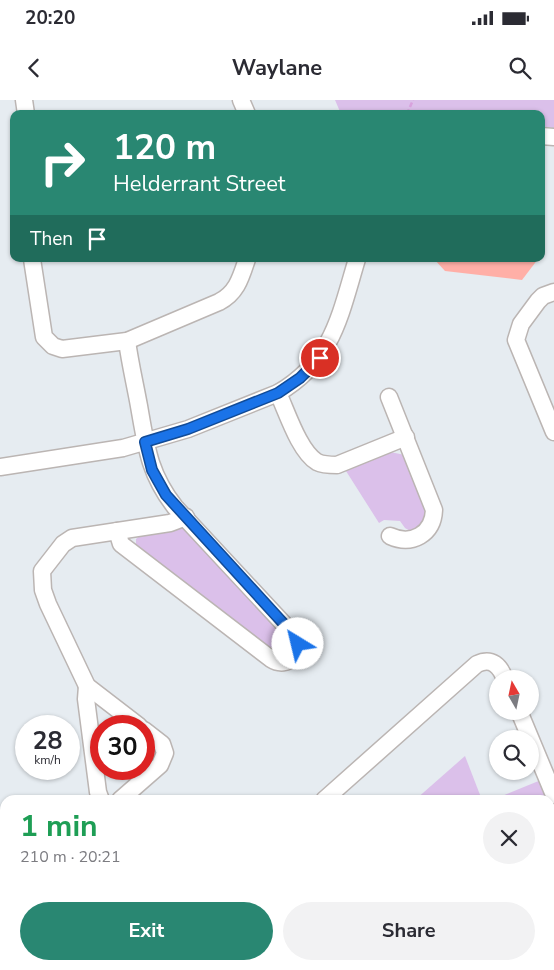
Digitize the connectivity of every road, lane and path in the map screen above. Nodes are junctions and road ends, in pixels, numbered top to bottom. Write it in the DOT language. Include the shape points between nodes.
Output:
graph roads {
  1 [pos="32,262"];
  2 [pos="246,262"];
  3 [pos="356,262"];
  4 [pos="554,292"];
  5 [pos="127,341"];
  6 [pos="278,393"];
  7 [pos="389,397"];
  8 [pos="554,432"];
  9 [pos="406,437"];
  10 [pos="145,442"];
  11 [pos="0,467"];
  12 [pos="186,517"];
  13 [pos="117,531"];
  14 [pos="390,536"];
  15 [pos="502,670"];
  16 [pos="88,686"];
  17 [pos="125,715"];
  18 [pos="523,720"];
  19 [pos="155,739"];
  20 [pos="155,769"];
  21 [pos="143,780"];
  22 [pos="99,795"];
  23 [pos="126,795"];
  24 [pos="330,795"];
  25 [pos="554,795"];
  1 -- 5 [label="street" via="43,330 48,342 66,350"];
  2 -- 5 [label="street" via="239,284 225,299"];
  3 -- 6 [label="street" via="328,345 310,370"];
  4 -- 8 [label="street" via="538,301 521,324 516,340"];
  5 -- 10 [label="street"];
  6 -- 9 [label="street" via="302,444 317,462 337,465"];
  6 -- 10 [label="street" via="188,429"];
  7 -- 9 [label="street"];
  9 -- 14 [label="street" via="433,503 434,516 428,529 418,538 404,540"];
  10 -- 11 [label="street" via="109,451"];
  10 -- 12 [label="street" via="160,486"];
  12 -- 13 [label="street" via="170,523"];
  12 -- 13 [label="street" via="294,635 298,649 290,661 275,662 263,653 121,544"];
  13 -- 16 [label="street" via="72,538 62,544 43,567 41,575 48,604"];
  15 -- 24 [label="street" via="495,663 477,664"];
  16 -- 17 [label="street"];
  16 -- 22 [label="street" via="87,708"];
  18 -- 25 [label="street"];
  19 -- 20 [label="street" via="162,744 164,757"];
  21 -- 23 [label="street"];
}
